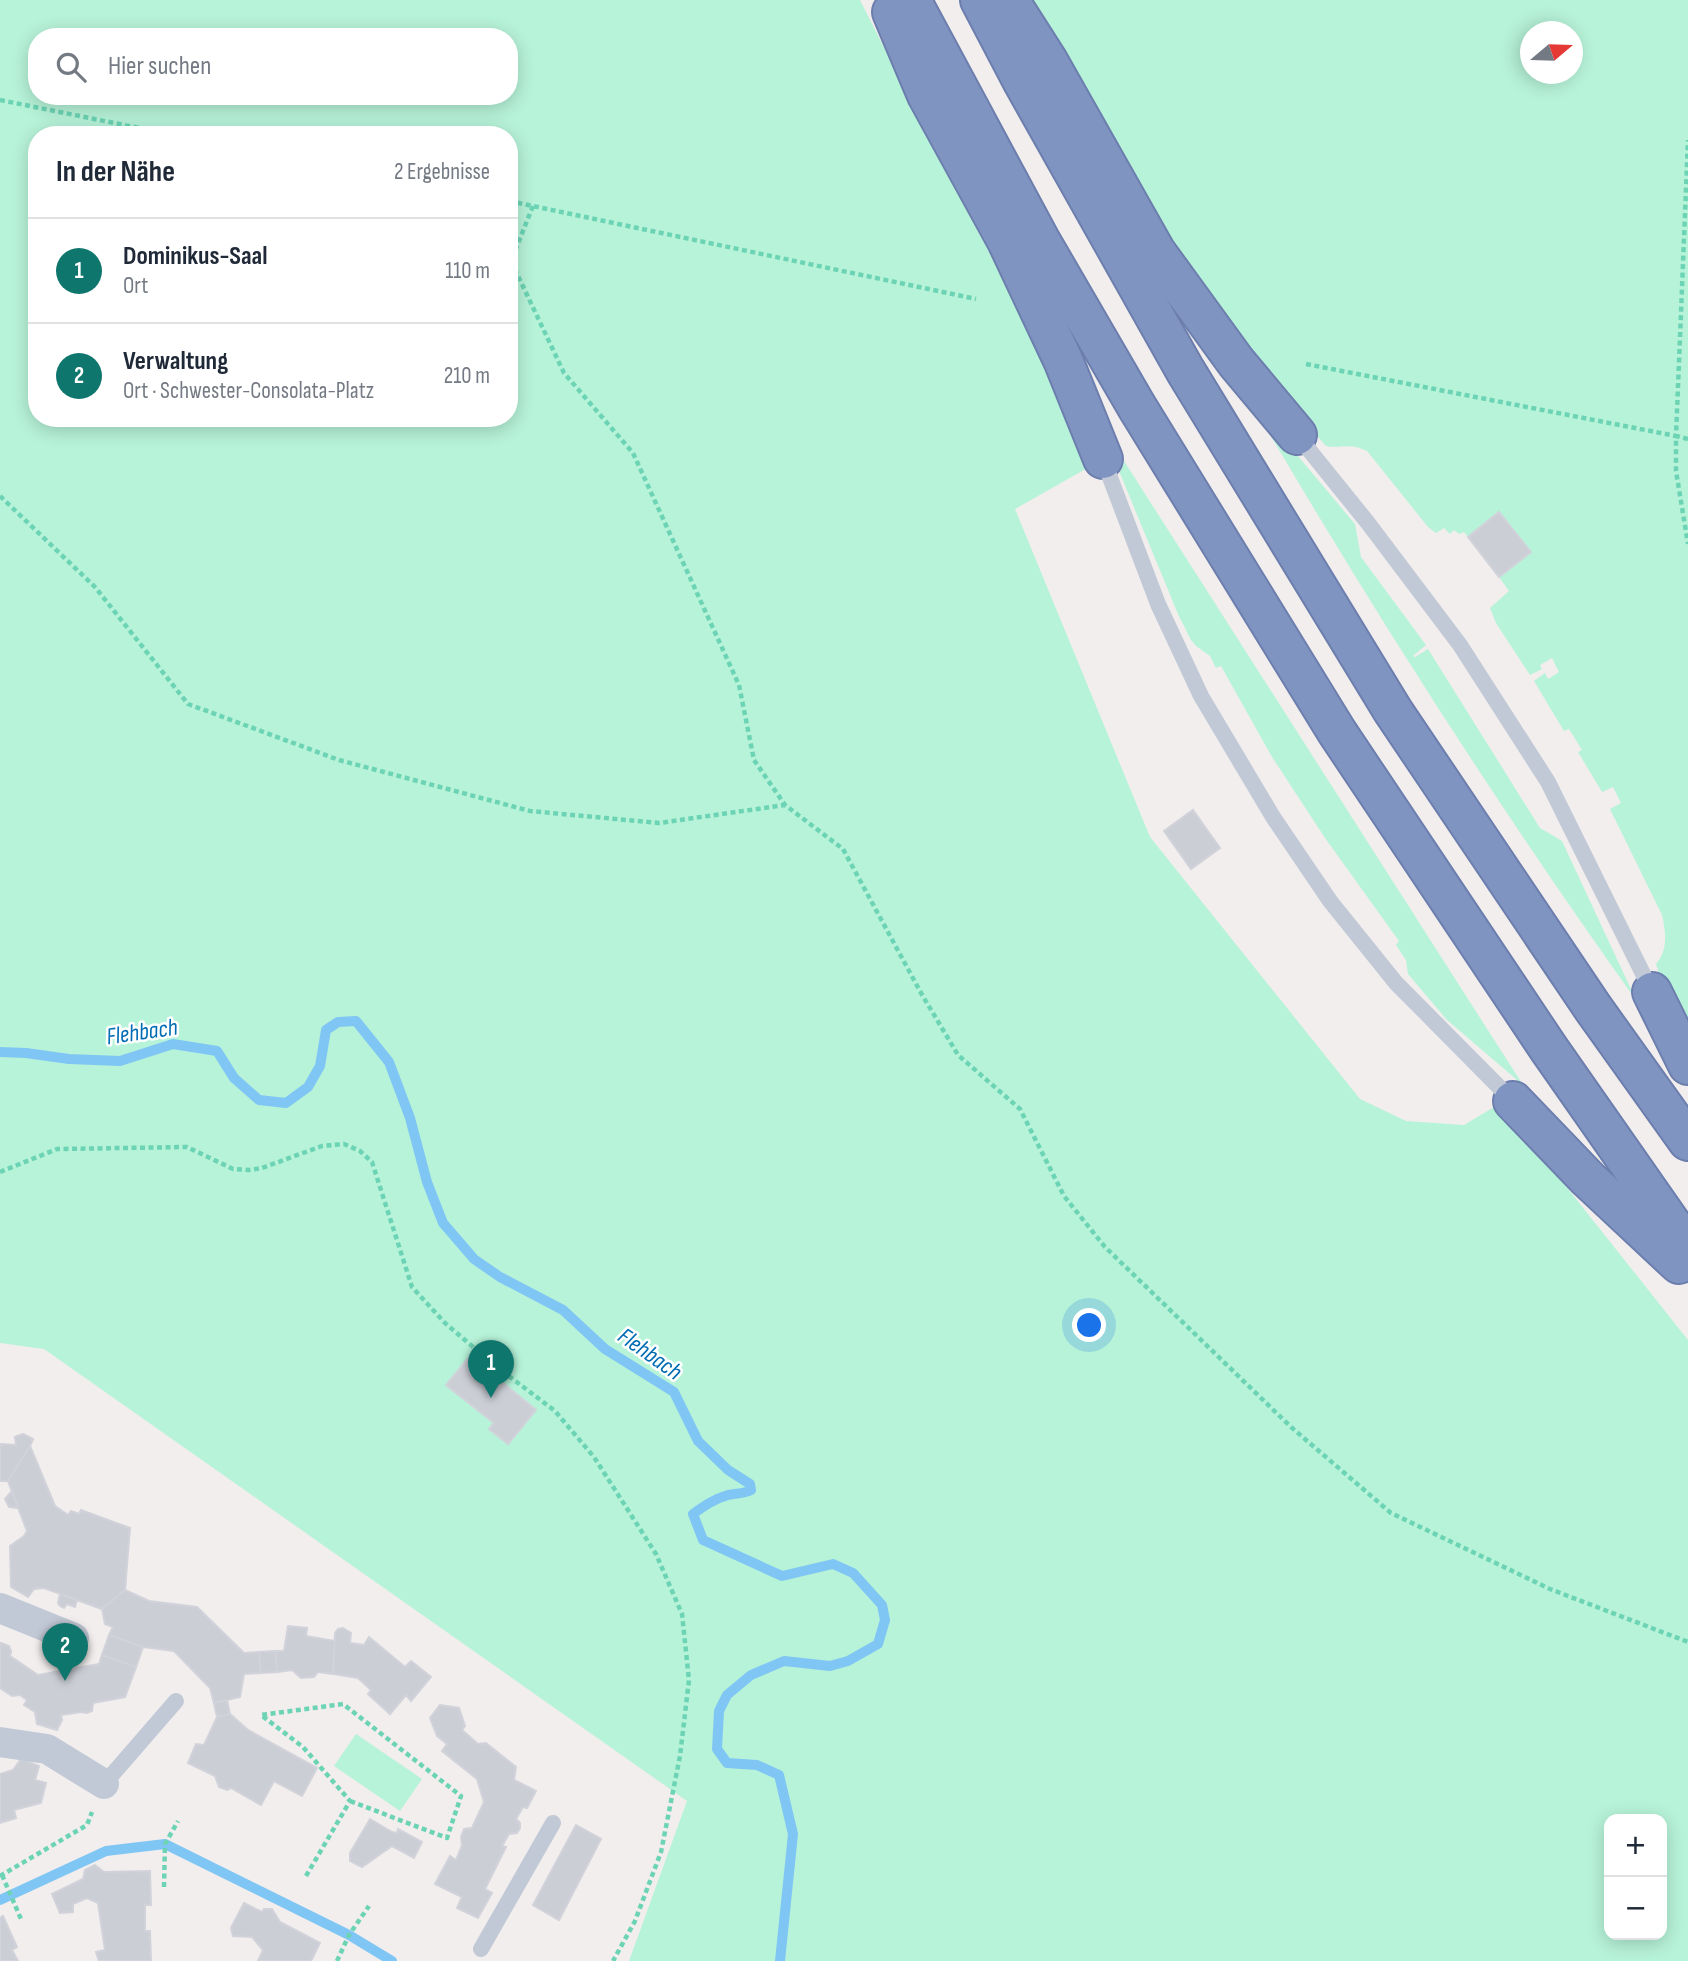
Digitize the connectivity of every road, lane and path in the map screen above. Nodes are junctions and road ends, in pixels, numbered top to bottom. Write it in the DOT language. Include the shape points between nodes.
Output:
graph roads {
  1 [pos="888,0"];
  2 [pos="911,0"];
  3 [pos="980,0"];
  4 [pos="1009,0"];
  5 [pos="0,100"];
  6 [pos="129,126"];
  7 [pos="1688,140"];
  8 [pos="518,203"];
  9 [pos="533,206"];
  10 [pos="518,245"];
  11 [pos="518,274"];
  12 [pos="976,299"];
  13 [pos="1306,364"];
  14 [pos="1297,435"];
  15 [pos="1676,436"];
  16 [pos="1688,439"];
  17 [pos="1103,459"];
  18 [pos="0,496"];
  19 [pos="1688,544"];
  20 [pos="785,805"];
  21 [pos="1652,992"];
  22 [pos="1688,1065"];
  23 [pos="1513,1101"];
  24 [pos="1688,1141"];
  25 [pos="0,1172"];
  26 [pos="1688,1248"];
  27 [pos="1688,1273"];
  28 [pos="0,1608"];
  29 [pos="74,1638"];
  30 [pos="1688,1642"];
  31 [pos="176,1701"];
  32 [pos="0,1742"];
  33 [pos="104,1784"];
  34 [pos="350,1801"];
  35 [pos="178,1821"];
  36 [pos="553,1823"];
  37 [pos="1,1875"];
  38 [pos="306,1876"];
  39 [pos="164,1887"];
  40 [pos="369,1906"];
  41 [pos="21,1919"];
  42 [pos="481,1949"];
  43 [pos="337,1961"];
  44 [pos="613,1961"];
  1 -- 17 [label="highway" via="927,95 1013,253"];
  2 -- 26 [label="highway" via="1137,407 1337,732"];
  3 -- 24 [label="highway" via="1185,370 1393,711"];
  4 -- 14 [label="highway" via="1156,252 1236,362"];
  5 -- 6 [label="path"];
  7 -- 15 [label="path"];
  8 -- 9 [label="path"];
  9 -- 10 [label="path"];
  9 -- 12 [label="path"];
  11 -- 20 [label="path" via="564,373 633,453 739,685 754,760"];
  13 -- 15 [label="path"];
  14 -- 21 [label="lane" via="1460,645 1548,782"];
  15 -- 16 [label="path"];
  15 -- 19 [label="path" via="1675,471"];
  17 -- 23 [label="lane" via="1158,604 1201,696 1273,817 1330,901 1396,983"];
  18 -- 20 [label="path" via="95,587 188,704 339,760 530,811 659,823"];
  20 -- 30 [label="path" via="843,849 958,1055 1020,1109 1064,1196 1105,1247 1291,1427 1391,1513 1550,1588"];
  21 -- 22 [label="highway"];
  23 -- 27 [label="highway"];
  25 -- 44 [label="path" via="57,1149 187,1147 233,1169 249,1170 322,1146 344,1144 372,1163 412,1287 445,1323 555,1411 594,1458 656,1554 682,1614 689,1680 661,1852 635,1921"];
  28 -- 29 [label="street"];
  31 -- 33 [label="lane"];
  32 -- 33 [label="street" via="47,1749"];
  33 -- 37 [label="path" via="87,1825"];
  34 -- 34 [label="path" via="447,1838 461,1796 344,1704 261,1715 303,1747"];
  34 -- 38 [label="path"];
  35 -- 39 [label="path" via="165,1844"];
  36 -- 42 [label="lane"];
  37 -- 41 [label="path"];
  40 -- 43 [label="path"];
}
